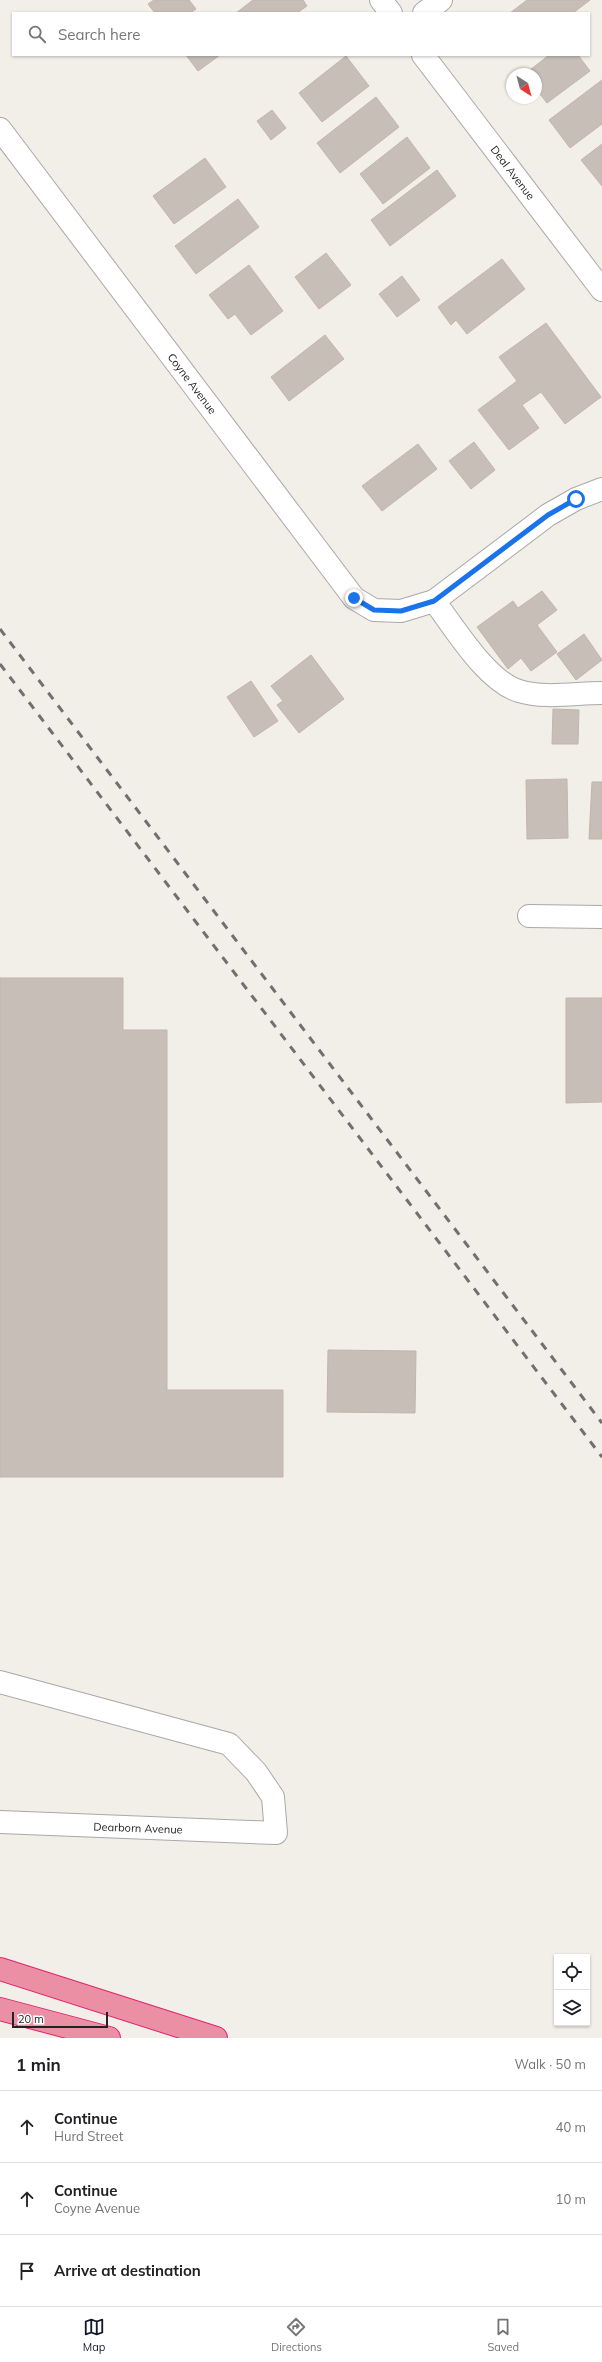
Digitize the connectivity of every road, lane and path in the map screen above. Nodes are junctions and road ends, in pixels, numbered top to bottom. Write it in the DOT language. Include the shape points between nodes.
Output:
graph roads {
  1 [pos="381,0"];
  2 [pos="441,0"];
  3 [pos="390,12"];
  4 [pos="425,12"];
  5 [pos="424,56"];
  6 [pos="0,129"];
  7 [pos="602,290"];
  8 [pos="602,489"];
  9 [pos="434,601"];
  10 [pos="602,693"];
  11 [pos="528,916"];
  12 [pos="602,917"];
  13 [pos="0,1682"];
  14 [pos="0,1822"];
  15 [pos="0,1970"];
  16 [pos="0,2009"];
  17 [pos="109,2038"];
  18 [pos="216,2038"];
  1 -- 3 [label="street"];
  2 -- 4 [label="street"];
  5 -- 7 [label="street, Deal Avenue"];
  6 -- 9 [label="street, Coyne Avenue" via="354,598 374,610 401,611"];
  8 -- 9 [label="street" via="576,499 548,515"];
  9 -- 10 [label="street" via="487,671 519,691 548,695"];
  11 -- 12 [label="street"];
  13 -- 14 [label="street, Dearborn Avenue" via="229,1744 256,1772 273,1797 276,1833"];
  15 -- 18 [label="highway"];
  16 -- 17 [label="highway"];
}
